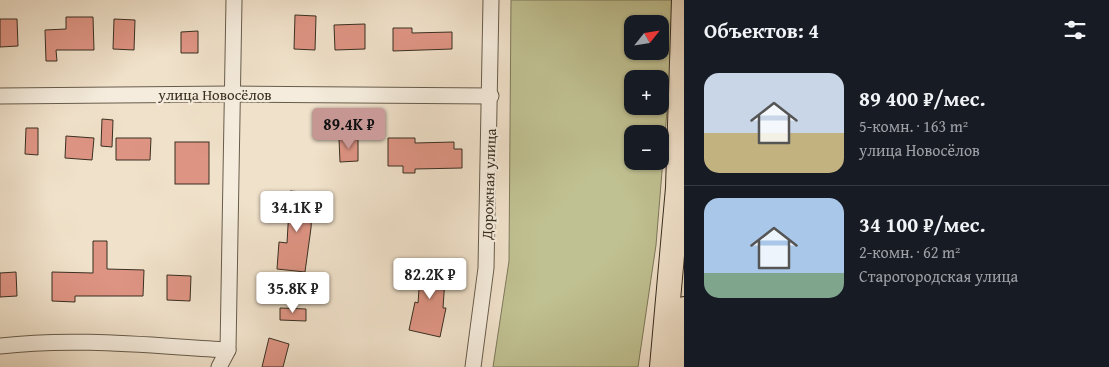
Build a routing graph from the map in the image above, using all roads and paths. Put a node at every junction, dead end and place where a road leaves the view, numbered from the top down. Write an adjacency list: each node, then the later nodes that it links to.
1 (234, 0): 5 (street)
2 (491, 0): 7 (street, Дорожная улица)
3 (684, 0): 4 (main road)
4 (684, 29): 8 (main road)
5 (232, 94): 6 (street, улица Новосёлов); 7 (street, улица Новосёлов); 11 (street)
6 (0, 96)
7 (491, 96): 13 (street, Дорожная улица)
8 (674, 244): 14 (main road); 15 (main road)
9 (684, 309): 16 (main road)
10 (0, 346): 11 (street)
11 (228, 350): 12 (street)
12 (219, 367)
13 (473, 367)
14 (651, 367)
15 (662, 367)
16 (679, 367)

